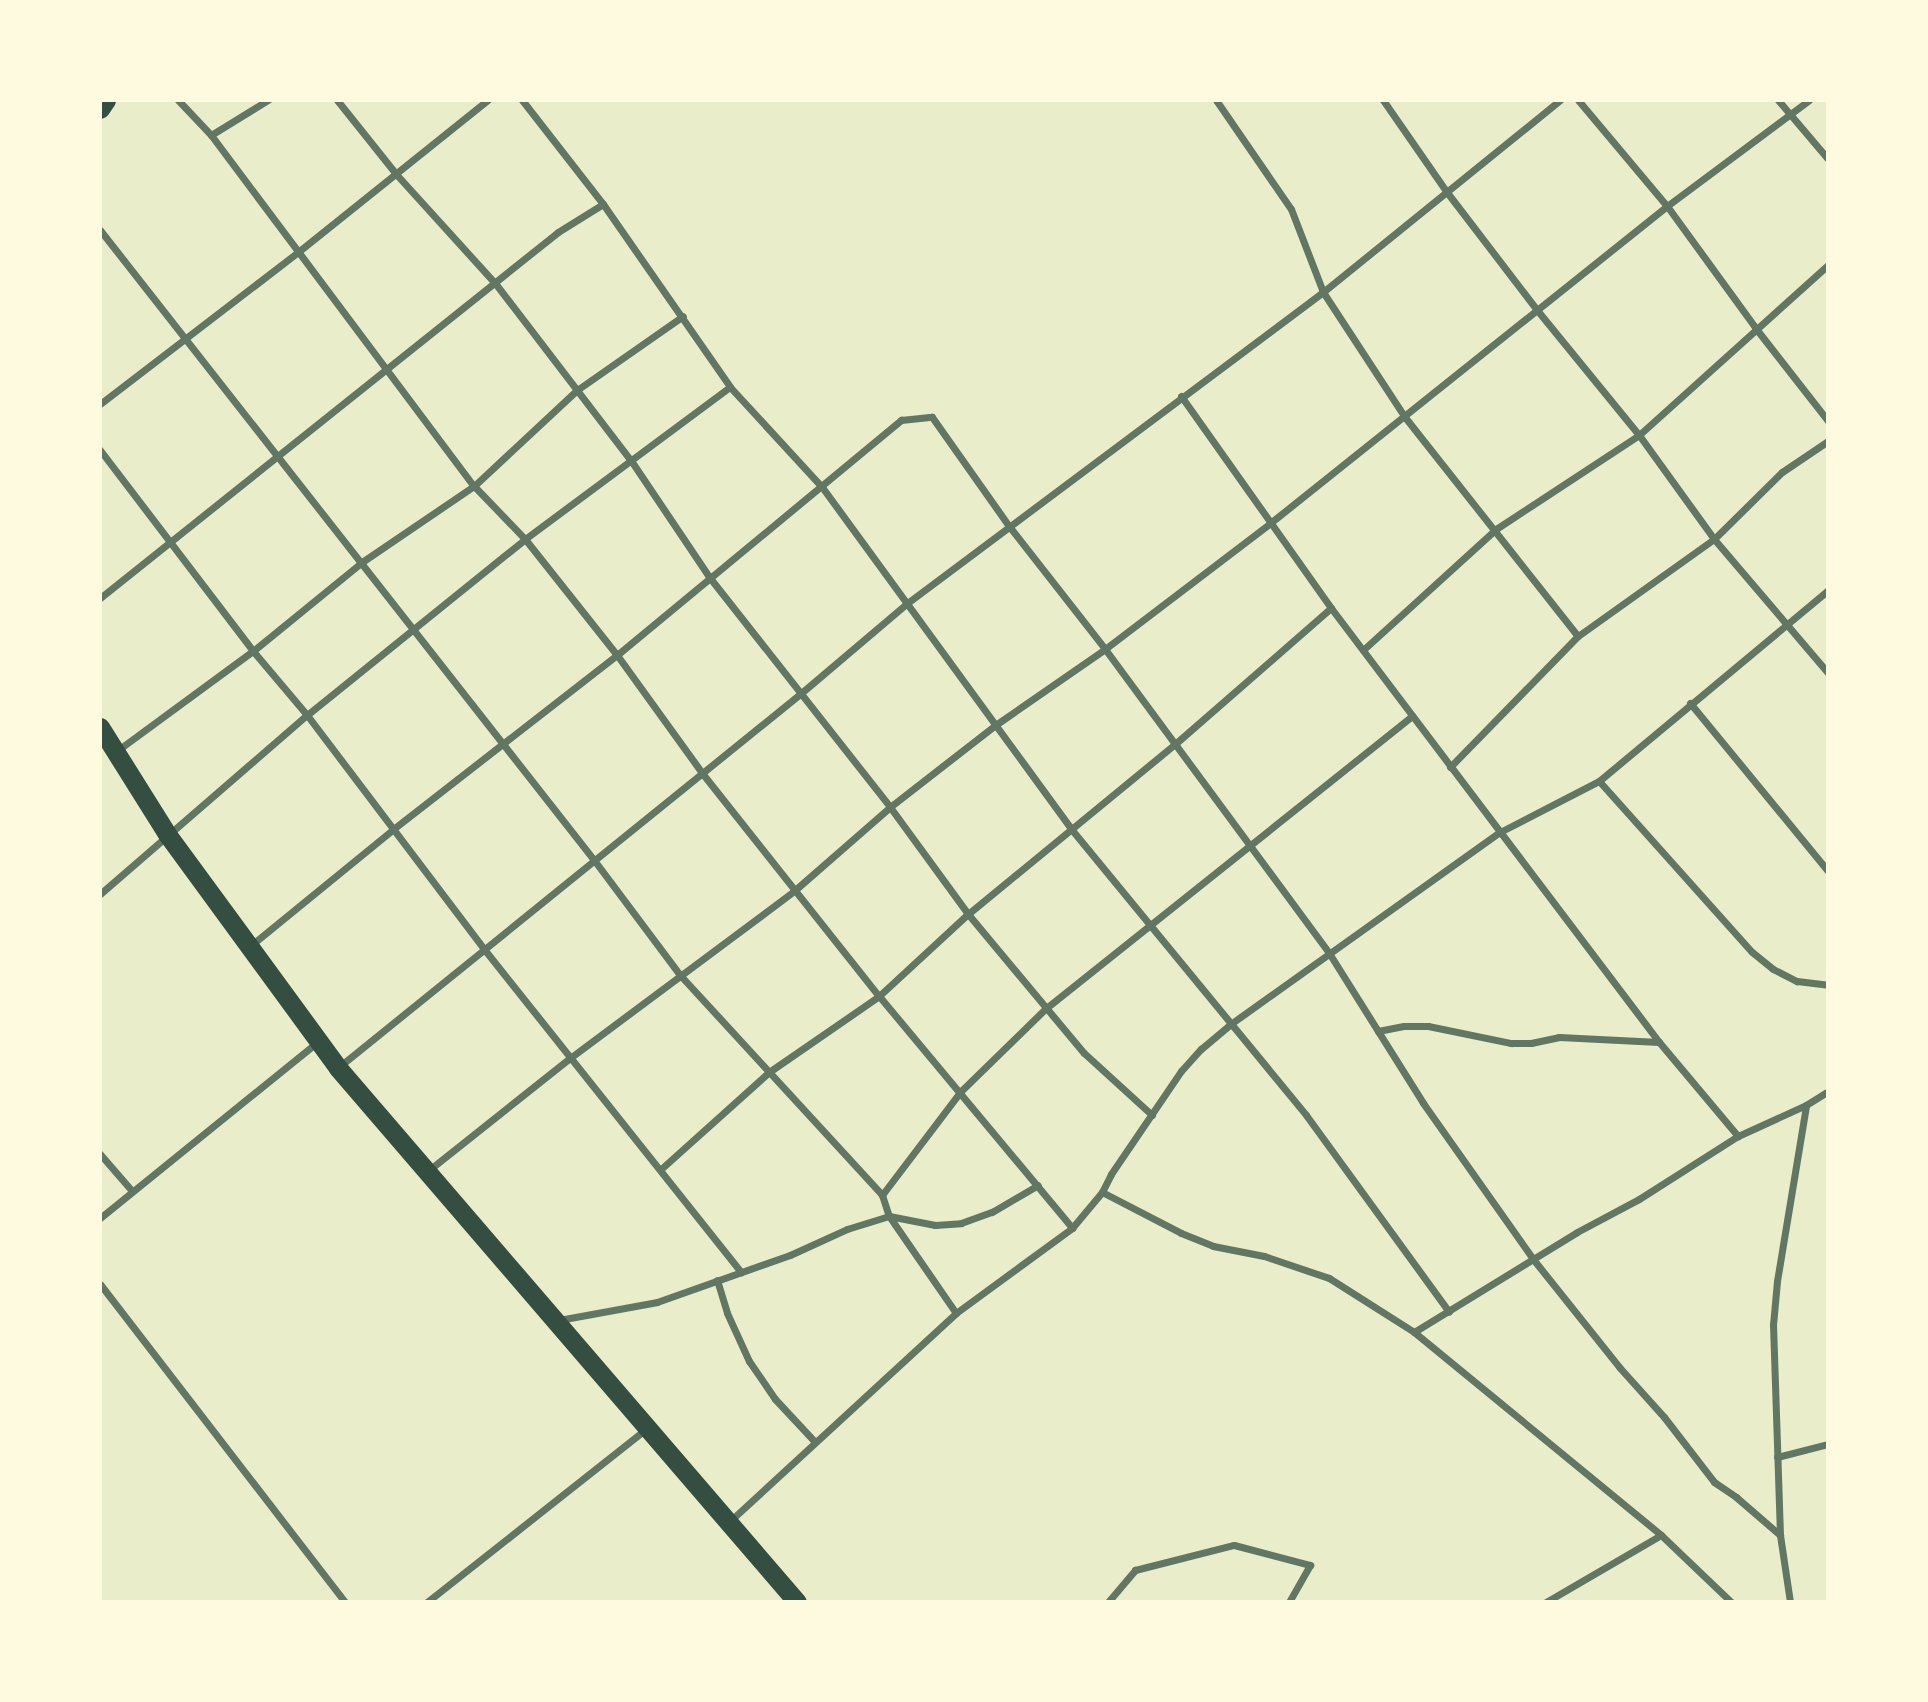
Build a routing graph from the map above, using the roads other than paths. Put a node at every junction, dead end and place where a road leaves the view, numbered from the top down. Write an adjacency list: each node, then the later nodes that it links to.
1 (106, 100): 15 (highway)
2 (178, 100): 17 (street)
3 (268, 100): 17 (street)
4 (337, 100): 19 (street)
5 (488, 100): 19 (street)
6 (522, 100): 21 (street)
7 (1216, 100): 27 (street)
8 (1383, 100): 20 (street)
9 (1545, 100): 14 (street)
10 (1560, 100): 14 (street)
11 (1578, 100): 22 (street)
12 (1777, 100): 16 (street)
13 (1809, 100): 16 (street)
14 (1551, 107): 20 (street)
15 (100, 109)
16 (1790, 114): 18 (street); 22 (street)
17 (211, 135): 24 (street)
18 (1828, 159)
19 (396, 174): 24 (street); 26 (street)
20 (1446, 191): 27 (street); 28 (street)
21 (603, 205): 26 (street); 29 (street)
22 (1667, 206): 28 (street); 30 (street)
23 (100, 230): 31 (street)
24 (299, 252): 31 (street); 32 (street)
25 (1828, 265): 30 (street)
26 (495, 283): 32 (street); 34 (street)
27 (1324, 292): 35 (street); 37 (street)
28 (1537, 310): 37 (street); 39 (street)
29 (683, 316): 33 (street); 34 (street)
30 (1757, 330): 38 (street); 39 (street)
31 (184, 338): 36 (street); 42 (street)
32 (387, 367): 42 (street); 44 (street)
33 (730, 387): 43 (street); 45 (street)
34 (577, 390): 43 (street); 44 (street)
35 (1181, 396): 46 (street); 47 (street)
36 (100, 404)
37 (1404, 416): 46 (street); 48 (street)
38 (1828, 421)
39 (1639, 435): 48 (street); 50 (street)
40 (1828, 441): 50 (street)
41 (100, 450): 51 (street)
42 (277, 457): 51 (street); 52 (street)
43 (632, 462): 49 (street); 53 (street)
44 (474, 486): 49 (street); 52 (street)
45 (822, 487): 47 (street); 53 (street); 56 (street)
46 (1269, 524): 57 (street); 61 (street)
47 (1009, 526): 56 (street); 61 (street)
48 (1496, 529): 60 (street); 62 (street)
49 (525, 539): 59 (street); 64 (street)
50 (1714, 539): 58 (street); 60 (street)
51 (170, 542): 55 (street); 63 (street)
52 (362, 562): 59 (street); 63 (street)
53 (710, 578): 64 (street); 66 (street)
54 (1828, 590): 58 (street)
55 (100, 598)
56 (906, 604): 66 (street); 70 (street)
57 (1331, 608): 62 (street); 73 (street)
58 (1786, 624): 65 (street); 67 (street)
59 (414, 631): 68 (street); 72 (street)
60 (1578, 636): 75 (street)
61 (1105, 649): 70 (street); 73 (street)
62 (1363, 650): 69 (street)
63 (253, 652): 68 (street); 74 (street)
64 (617, 655): 72 (street); 76 (street)
65 (1828, 673)
66 (800, 695): 76 (street); 78 (street)
67 (1690, 703): 77 (street); 85 (street)
68 (307, 715): 79 (street); 82 (street)
69 (1412, 716): 75 (street); 83 (street)
70 (994, 726): 78 (street); 80 (street)
71 (100, 727): 74 (highway)
72 (502, 743): 79 (street); 84 (street)
73 (1175, 744): 80 (street); 83 (street)
74 (115, 753): 82 (highway)
75 (1450, 767): 81 (street)
76 (702, 773): 84 (street); 86 (street)
77 (1599, 781): 81 (street); 94 (street)
78 (890, 807): 86 (street); 88 (street)
79 (392, 830): 90 (street); 91 (street)
80 (1072, 830): 88 (street); 89 (street)
81 (1500, 832): 92 (street); 100 (street)
82 (167, 834): 87 (street); 90 (highway)
83 (1251, 847): 89 (street); 92 (street)
84 (594, 860): 91 (street); 93 (street)
85 (1828, 871)
86 (795, 890): 93 (street); 95 (street)
87 (100, 894)
88 (968, 914): 95 (street); 96 (street)
89 (1150, 926): 96 (street); 97 (street)
90 (249, 947): 99 (highway)
91 (484, 949): 101 (street); 102 (street)
92 (1329, 953): 97 (street); 98 (street)
93 (680, 975): 101 (street); 103 (street)
94 (1828, 985)
95 (878, 996): 103 (street); 104 (street)
96 (1045, 1009): 104 (street); 107 (street)
97 (1232, 1023): 107 (street); 123 (street)
98 (1378, 1031): 100 (street); 119 (street)
99 (317, 1042): 102 (highway); 113 (street)
100 (1659, 1042): 108 (street)
101 (570, 1058): 110 (street); 111 (street)
102 (338, 1068): 111 (highway)
103 (769, 1072): 110 (street); 115 (street)
104 (961, 1091): 112 (street); 115 (street)
105 (1828, 1091): 106 (street)
106 (1805, 1105): 108 (street); 130 (street)
107 (1152, 1115): 114 (street)
108 (1738, 1136): 119 (street)
109 (100, 1154): 113 (street)
110 (661, 1169): 120 (street)
111 (425, 1173): 125 (highway)
112 (1038, 1185): 116 (street); 118 (street)
113 (132, 1191): 117 (street)
114 (1102, 1192): 118 (street); 126 (street)
115 (882, 1195): 116 (street)
116 (889, 1216): 120 (street); 124 (street)
117 (100, 1217)
118 (1072, 1228): 124 (street)
119 (1533, 1258): 123 (street); 133 (street)
120 (741, 1272): 121 (street)
121 (717, 1280): 125 (street); 128 (street)
122 (100, 1284): 134 (street)
123 (1449, 1312): 126 (street)
124 (956, 1314): 128 (street)
125 (553, 1321): 127 (highway)
126 (1414, 1332): 132 (street)
127 (646, 1429): 131 (highway); 135 (street)
128 (815, 1442): 131 (street)
129 (1828, 1444): 130 (street)
130 (1777, 1457): 133 (street)
131 (728, 1523): 136 (highway)
132 (1661, 1535): 139 (street); 140 (street)
133 (1780, 1535): 141 (street)
134 (345, 1602)
135 (427, 1602)
136 (797, 1602)
137 (1108, 1602): 138 (street)
138 (1289, 1602)
139 (1546, 1602)
140 (1731, 1602)
141 (1790, 1602)

